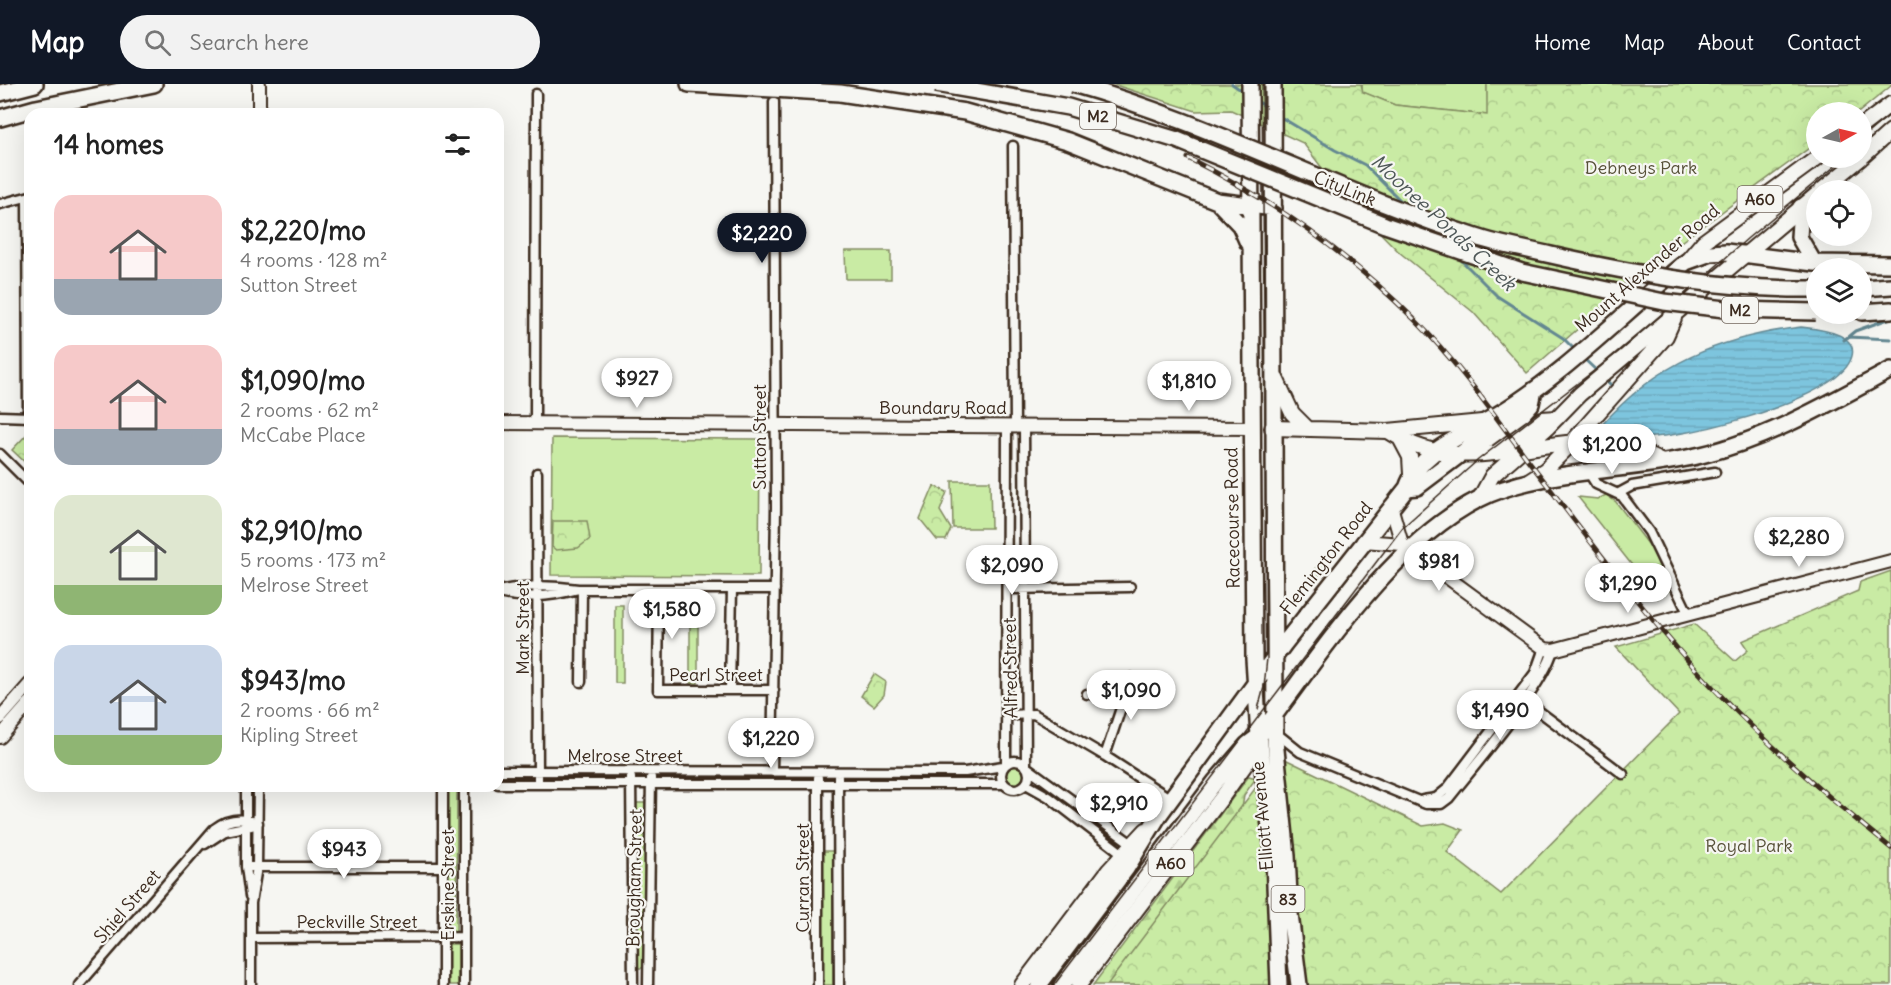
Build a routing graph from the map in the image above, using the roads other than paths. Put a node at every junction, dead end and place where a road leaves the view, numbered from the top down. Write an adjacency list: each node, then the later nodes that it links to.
1 (35, 84): 9 (highway)
2 (154, 84): 13 (highway)
3 (259, 84): 14 (main road)
4 (689, 84): 26 (highway)
5 (936, 84): 44 (highway, CityLink / M2, bridge)
6 (1073, 84): 41 (highway, CityLink / M2, bridge)
7 (1250, 84): 29 (highway, Racecourse Road / 83)
8 (1272, 86): 31 (highway, 83)
9 (0, 93)
10 (536, 94): 55 (street)
11 (774, 102): 56 (street, Sutton Street)
12 (1891, 104): 17 (main road)
13 (39, 108)
14 (259, 108)
15 (24, 112): 16 (highway)
16 (0, 118)
17 (1872, 118)
18 (1872, 126): 19 (main road)
19 (1887, 135): 21 (main road)
20 (1013, 146): 57 (street, Alfred Street)
21 (1872, 148)
22 (1806, 166): 35 (main road, Mount Alexander Road / A60)
23 (1848, 168): 24 (main road)
24 (1834, 180)
25 (24, 197): 28 (street)
26 (1213, 199): 29 (highway); 32 (highway)
27 (1806, 203): 30 (main road, A60)
28 (0, 204)
29 (1251, 207): 31 (highway); 32 (highway, Racecourse Road / 83)
30 (1801, 207): 33 (main road, A60); 34 (highway)
31 (1274, 208): 46 (highway, 83)
32 (1251, 252): 58 (highway, Racecourse Road / 83)
33 (1753, 255): 35 (highway); 36 (highway); 45 (main road, A60)
34 (1811, 258)
35 (1686, 262): 47 (highway, Mount Alexander Road / A60)
36 (1806, 262)
37 (1872, 264): 38 (highway)
38 (1891, 264)
39 (1891, 286): 40 (highway)
40 (1872, 287)
41 (1806, 289)
42 (1891, 310): 43 (highway)
43 (1872, 311)
44 (1806, 312)
45 (1675, 314): 52 (main road, A60); 63 (main road)
46 (1272, 366): 59 (highway, 83); 60 (main road)
47 (1562, 366): 49 (highway, Flemington Road / A60)
48 (1891, 370): 69 (highway)
49 (1534, 390): 53 (highway, Flemington Road / A60); 65 (highway, A60)
50 (0, 416): 51 (street)
51 (24, 417)
52 (1557, 418): 66 (main road, A60); 68 (main road)
53 (1488, 420): 61 (main road, Boundary Road); 64 (highway, Flemington Road / A60); 65 (highway, A60)
54 (504, 423): 55 (main road, Boundary Road)
55 (535, 423): 56 (main road, Boundary Road)
56 (776, 426): 57 (main road, Boundary Road); 87 (street, Sutton Street)
57 (1015, 426): 58 (main road, Boundary Road); 88 (street, Alfred Street); 89 (street, Alfred Street)
58 (1251, 428): 59 (highway, Boundary Road); 98 (highway, Racecourse Road / 83)
59 (1272, 428): 60 (main road, Boundary Road); 95 (highway, 83)
60 (1308, 429): 61 (main road, Boundary Road)
61 (1388, 432): 62 (main road, Boundary Road)
62 (1401, 440): 64 (main road, Boundary Road); 74 (main road)
63 (1579, 442): 66 (main road, Boundary Road); 69 (highway); 75 (main road)
64 (1437, 451): 65 (main road, Boundary Road); 74 (highway, Flemington Road / A60)
65 (1464, 451): 68 (main road, Boundary Road); 74 (highway, A60)
66 (1520, 451): 68 (main road, Boundary Road); 77 (main road, A60)
67 (0, 454): 73 (street)
68 (1494, 455)
69 (1661, 462): 72 (highway)
70 (1715, 472): 76 (street)
71 (537, 473): 82 (street, Mark Street)
72 (1589, 473): 75 (highway); 76 (street)
73 (24, 478)
74 (1409, 481): 78 (highway, Flemington Road / A60)
75 (1523, 483): 77 (highway)
76 (1619, 493): 93 (street)
77 (1480, 498): 80 (highway, A60)
78 (1391, 506): 79 (highway, Flemington Road / A60); 80 (main road)
79 (1363, 541): 80 (main road); 95 (highway, Flemington Road / A60)
80 (1406, 547): 94 (main road); 108 (highway, A60)
81 (1891, 561): 93 (main road)
82 (538, 586): 84 (street); 90 (street); 92 (street, Mark Street)
83 (1130, 587): 89 (street)
84 (580, 589): 85 (street); 92 (street); 97 (street)
85 (659, 589): 86 (street); 99 (street, Pearl Street)
86 (732, 589): 87 (street); 99 (street)
87 (775, 589): 100 (street, Sutton Street)
88 (1007, 589): 89 (street); 107 (street, Alfred Street)
89 (1025, 589): 106 (street, Alfred Street)
90 (504, 591)
91 (504, 594): 92 (street)
92 (538, 596): 117 (street, Mark Street)
93 (1688, 613): 94 (main road)
94 (1548, 649): 104 (street)
95 (1275, 658): 98 (highway, Flemington Road / A60); 108 (highway, 83)
96 (1131, 678): 102 (street)
97 (581, 682)
98 (1255, 687): 112 (highway, Racecourse Road / 83); 140 (highway, Flemington Road / A60)
99 (730, 690): 100 (street, Pearl Street)
100 (774, 690): 119 (street, Sutton Street)
101 (24, 693): 109 (main road)
102 (1126, 693): 103 (street); 113 (street)
103 (1087, 694)
104 (1521, 698): 110 (street); 125 (street)
105 (24, 710): 111 (main road)
106 (1027, 714): 107 (street); 113 (street); 115 (street, Alfred Street)
107 (1007, 715): 114 (street, Alfred Street)
108 (1275, 715): 110 (highway, Elliott Avenue / 83); 112 (highway, A60)
109 (0, 718)
110 (1275, 732): 169 (highway, Elliott Avenue / 83)
111 (1, 735)
112 (1258, 737): 166 (highway, A60); 167 (main road, A60); 168 (highway, Elliott Avenue / 83)
113 (1105, 756): 140 (street)
114 (1005, 765): 115 (street); 124 (street, Melrose Street); 134 (street)
115 (1027, 767): 135 (street); 141 (street)
116 (504, 771): 117 (street, Melrose Street)
117 (538, 771): 122 (street, Melrose Street); 128 (street, Mark Street)
118 (710, 771): 119 (street, Melrose Street); 123 (street, Melrose Street); 131 (street)
119 (772, 771): 120 (street, Melrose Street)
120 (818, 771): 121 (street, Melrose Street); 126 (street, Curran Street)
121 (838, 771): 124 (street, Melrose Street); 127 (street, Curran Street)
122 (631, 772): 123 (street, Melrose Street); 129 (street, Brougham Street)
123 (651, 772): 130 (street, Brougham Street)
124 (965, 772): 132 (street)
125 (1623, 774)
126 (818, 782): 127 (street, Melrose Street); 131 (street, Melrose Street); 162 (street, Curran Street)
127 (838, 782): 132 (street, Melrose Street); 163 (street, Curran Street)
128 (538, 783): 129 (street, Melrose Street); 133 (street, Melrose Street)
129 (631, 783): 130 (street, Melrose Street); 154 (street, Brougham Street)
130 (651, 783): 131 (street, Melrose Street); 155 (street, Brougham Street)
131 (710, 783)
132 (964, 783): 134 (street, Melrose Street)
133 (504, 784)
134 (1004, 784): 135 (street)
135 (1026, 784): 142 (street)
136 (246, 792): 144 (street)
137 (258, 792): 145 (street)
138 (443, 792): 149 (street, Erskine Street)
139 (464, 792): 152 (street, Erskine Street)
140 (1171, 799): 143 (highway, Flemington Road / A60)
141 (1073, 801): 142 (street); 146 (street)
142 (1066, 810): 146 (street)
143 (1159, 815): 146 (main road, Flemington Road / A60); 165 (highway, Flemington Road / A60)
144 (246, 823): 145 (street, Shiel Street); 147 (street); 156 (street, Shiel Street)
145 (258, 823): 148 (street)
146 (1127, 849): 164 (main road, Flemington Road / A60)
147 (246, 867): 148 (street); 150 (street)
148 (257, 867): 149 (street); 150 (street)
149 (443, 867): 151 (street, Erskine Street)
150 (251, 903): 153 (street)
151 (442, 937): 152 (street, Peckville Street); 153 (street, Peckville Street); 158 (street, Erskine Street)
152 (462, 937): 159 (street, Erskine Street)
153 (251, 938): 157 (street)
154 (633, 974): 155 (street); 160 (street, Brougham Street)
155 (648, 974): 161 (street, Brougham Street)
156 (79, 985)
157 (251, 985)
158 (443, 985)
159 (464, 985)
160 (633, 985)
161 (648, 985)
162 (818, 985)
163 (839, 985)
164 (1022, 985)
165 (1039, 985)
166 (1062, 985)
167 (1079, 985)
168 (1279, 985)
169 (1299, 985)

